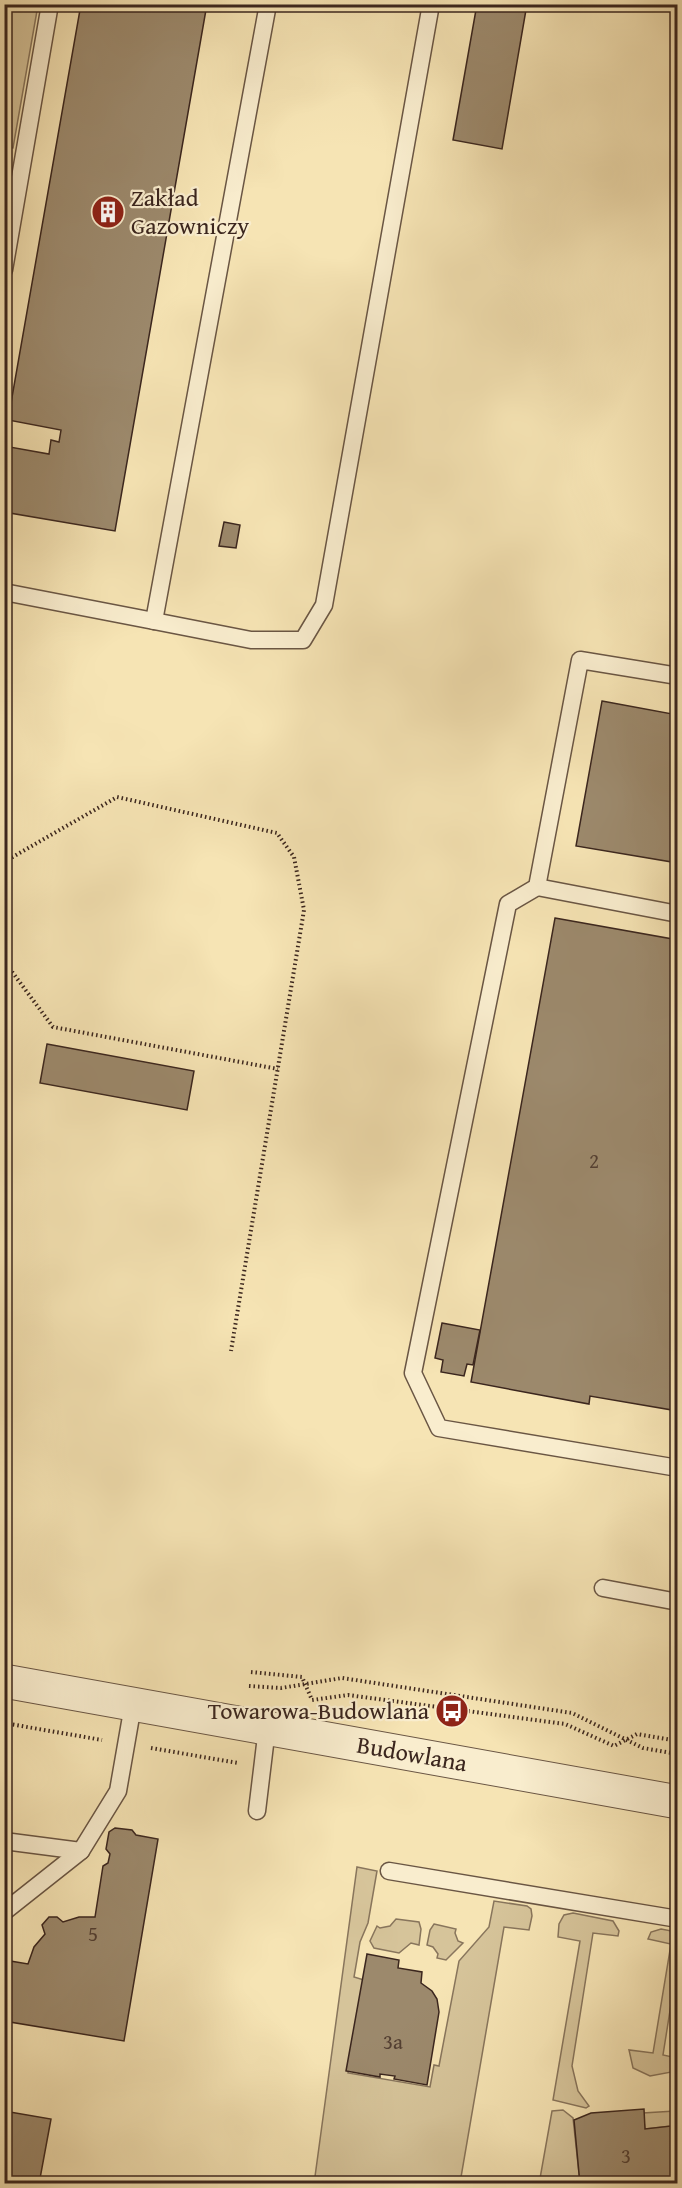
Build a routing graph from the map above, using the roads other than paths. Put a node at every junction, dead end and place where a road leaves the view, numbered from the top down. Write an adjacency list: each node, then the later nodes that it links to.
1 (50, 4): 4 (lane)
2 (268, 4): 6 (lane)
3 (431, 4): 6 (lane)
4 (4, 270)
5 (4, 592): 6 (lane)
6 (154, 621)
7 (678, 676): 8 (lane)
8 (537, 887): 9 (lane); 10 (lane)
9 (678, 914)
10 (678, 1468)
11 (603, 1588): 12 (lane)
12 (678, 1602)
13 (4, 1681): 14 (street, Budowlana)
14 (133, 1705): 15 (street, Budowlana); 19 (lane)
15 (267, 1728): 16 (street, Budowlana); 17 (lane)
16 (678, 1802)
17 (257, 1811)
18 (4, 1840): 19 (lane)
19 (81, 1851): 21 (lane)
20 (389, 1871): 22 (lane)
21 (4, 1912)
22 (678, 1919)

